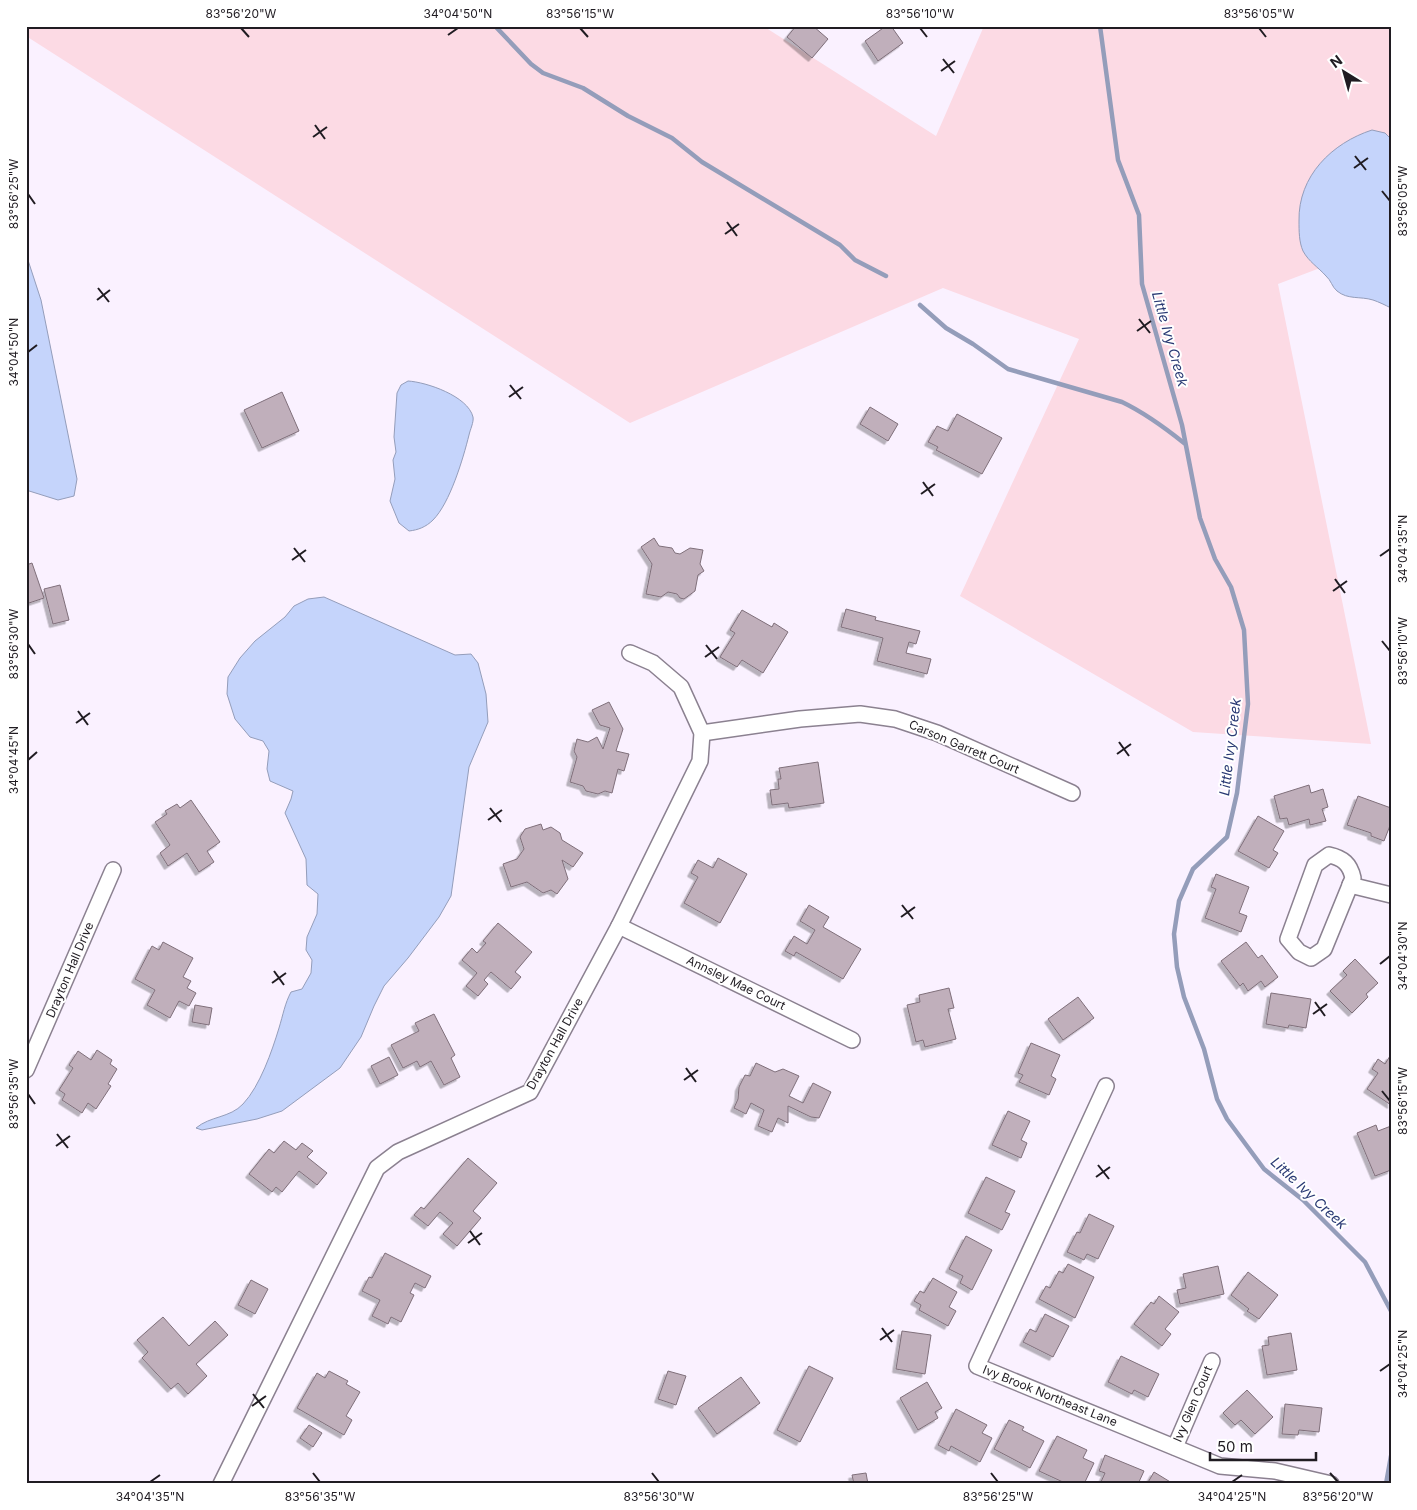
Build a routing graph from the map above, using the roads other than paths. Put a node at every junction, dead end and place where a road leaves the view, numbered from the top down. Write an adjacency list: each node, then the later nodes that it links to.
1 (630, 653): 2 (street, Drayton Hall Drive)
2 (702, 733): 3 (street, Carson Garrett Court); 7 (street, Drayton Hall Drive)
3 (1072, 793)
4 (112, 870): 9 (street, Drayton Hall Drive)
5 (1350, 885): 5 (street); 6 (street)
6 (1391, 894)
7 (619, 926): 8 (street, Annsley Mae Court); 13 (street, Drayton Hall Drive)
8 (852, 1040)
9 (26, 1070)
10 (1106, 1086): 12 (street, Ivy Brook Northeast Lane)
11 (1212, 1361): 12 (street, Ivy Glen Court)
12 (1175, 1448): 14 (street, Ivy Brook Northeast Lane)
13 (221, 1484)
14 (1331, 1484)

